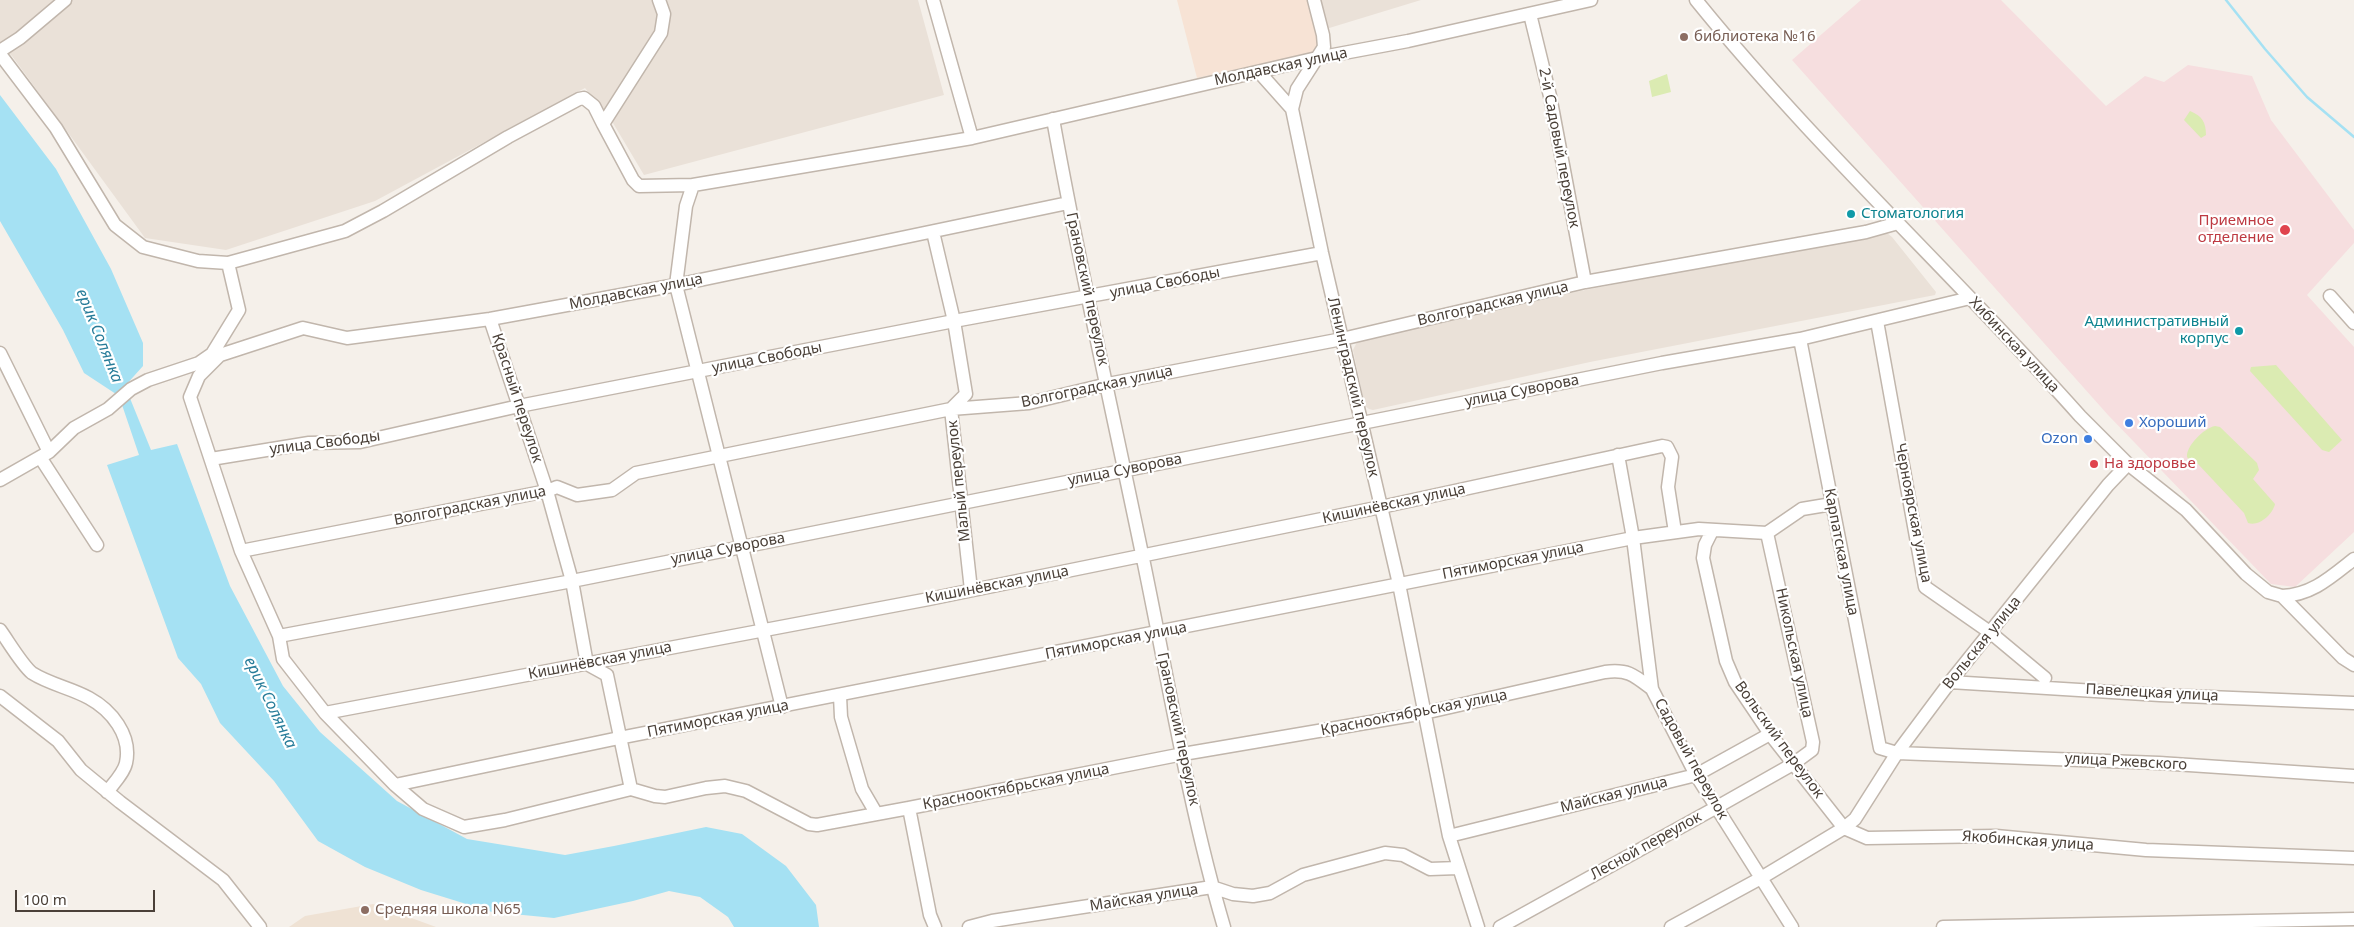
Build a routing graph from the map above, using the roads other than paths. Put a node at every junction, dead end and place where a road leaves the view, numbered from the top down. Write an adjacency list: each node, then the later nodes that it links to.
1 (65, 0): 8 (street)
2 (659, 0): 13 (street)
3 (933, 0): 14 (street)
4 (1314, 0): 9 (street, Ленинградский переулок)
5 (1591, 0): 7 (street, Молдавская улица)
6 (1696, 0): 17 (street, Хибинская улица)
7 (1530, 14): 9 (street, Молдавская улица); 21 (street, 2-й Садовый переулок)
8 (0, 53): 20 (street)
9 (1317, 58): 10 (street, Молдавская улица); 11 (street, Ленинградский переулок)
10 (1259, 72): 11 (street); 12 (street, Молдавская улица)
11 (1292, 110): 19 (street, Ленинградский переулок)
12 (1053, 119): 14 (street, Молдавская улица); 16 (street, Грановский переулок)
13 (602, 124): 15 (street, Молдавская улица); 20 (street)
14 (972, 138): 15 (street, Молдавская улица)
15 (693, 185): 22 (street)
16 (1068, 203): 18 (street, Молдавская улица); 24 (street, Грановский переулок)
17 (1898, 223): 21 (street, Волгоградская улица); 25 (street, Хибинская улица)
18 (933, 232): 22 (street, Молдавская улица); 27 (street, Малый переулок)
19 (1322, 252): 24 (street, улица Свободы); 30 (street, Ленинградский переулок)
20 (228, 263): 34 (street)
21 (1586, 282): 30 (street, Волгоградская улица)
22 (676, 285): 26 (street, Молдавская улица); 35 (street)
23 (2330, 296): 29 (street)
24 (1087, 298): 27 (street, улица Свободы); 36 (street, Грановский переулок)
25 (1970, 298): 28 (street, улица Суворова); 44 (street, Хибинская улица)
26 (490, 319): 33 (street, Молдавская улица); 37 (street, Красный переулок)
27 (954, 321): 35 (street, улица Свободы); 38 (street, Малый переулок)
28 (1877, 321): 31 (street, улица Суворова); 67 (street, Черноярская улица)
29 (2354, 323)
30 (1342, 339): 36 (street, Волгоградская улица); 39 (street, Ленинградский переулок)
31 (1800, 339): 39 (street, улица Суворова); 49 (street, Карпатская улица)
32 (0, 353): 40 (street)
33 (222, 354): 34 (street, Молдавская улица); 43 (street)
34 (204, 360): 40 (street, Молдавская улица)
35 (699, 372): 37 (street, улица Свободы); 42 (street)
36 (1108, 384): 38 (street, Волгоградская улица); 45 (street, Грановский переулок)
37 (519, 406): 43 (street, улица Свободы); 47 (street, Красный переулок)
38 (951, 409): 42 (street, Волгоградская улица); 48 (street, Малый переулок)
39 (1361, 423): 45 (street, улица Суворова); 50 (street, Ленинградский переулок)
40 (45, 454): 46 (street, Молдавская улица); 55 (street)
41 (1618, 455): 50 (street, Кишинёвская улица); 51 (street, Кишинёвская улица); 54 (street, Садовый переулок)
42 (720, 457): 47 (street, Волгоградская улица); 56 (street)
43 (211, 459): 57 (street)
44 (2128, 464): 63 (street, Хибинская улица); 67 (street, Вольская улица)
45 (1124, 471): 48 (street, улица Суворова); 58 (street, Грановский переулок)
46 (0, 480)
47 (547, 491): 57 (street, Волгоградская улица); 60 (street, Красный переулок)
48 (962, 503): 56 (street, улица Суворова); 62 (street, Малый переулок)
49 (1832, 504): 53 (street); 82 (street, Карпатская улица)
50 (1381, 507): 58 (street, Кишинёвская улица); 61 (street, Ленинградский переулок)
51 (1676, 532): 52 (street, Пятиморская улица); 54 (street, Пятиморская улица)
52 (1712, 532): 53 (street, Пятиморская улица); 80 (street, Вольский переулок)
53 (1767, 533): 84 (street, Никольская улица)
54 (1633, 538): 61 (street, Пятиморская улица); 73 (street, Садовый переулок)
55 (97, 545)
56 (742, 546): 60 (street, улица Суворова); 65 (street)
57 (242, 551): 68 (street)
58 (1142, 556): 62 (street, Кишинёвская улица); 66 (street, Грановский переулок)
59 (2354, 559): 63 (street)
60 (572, 581): 68 (street, улица Суворова); 69 (street, Красный переулок)
61 (1399, 584): 66 (street, Пятиморская улица); 79 (street, Ленинградский переулок)
62 (972, 590): 65 (street, Кишинёвская улица)
63 (2282, 596): 70 (street, Хибинская улица)
64 (0, 630): 89 (street)
65 (762, 630): 69 (street, Кишинёвская улица); 77 (street)
66 (1158, 632): 75 (street, Пятиморская улица); 83 (street, Грановский переулок)
67 (1991, 633): 71 (street, Черноярская улица); 72 (street, Вольская улица)
68 (279, 636): 78 (street)
69 (587, 664): 78 (street, Кишинёвская улица); 81 (street)
70 (2354, 665)
71 (2045, 678)
72 (1950, 682): 76 (street, Павелецкая улица); 82 (street, Вольская улица)
73 (1652, 689): 79 (street, Краснооктябрьская улица); 85 (street, Садовый переулок)
74 (0, 696): 89 (street)
75 (840, 696): 77 (street, Пятиморская улица); 92 (street)
76 (2354, 703)
77 (782, 706): 81 (street, Пятиморская улица)
78 (326, 713): 87 (street)
79 (1424, 714): 83 (street, Краснооктябрьская улица); 94 (street, Ленинградский переулок)
80 (1770, 734): 84 (street, Вольский переулок); 85 (street, Майская улица)
81 (620, 738): 87 (street, Пятиморская улица); 88 (street)
82 (1897, 753): 86 (street, улица Ржевского); 93 (street, Вольская улица)
83 (1183, 754): 91 (street, Краснооктябрьская улица); 98 (street, Грановский переулок)
84 (1792, 764): 90 (street, Лесной переулок); 93 (street, Вольский переулок)
85 (1696, 775): 90 (street, Садовый переулок); 94 (street, Майская улица)
86 (2354, 776)
87 (395, 785): 88 (street)
88 (631, 789): 92 (street, Краснооктябрьская улица)
89 (107, 792): 101 (street)
90 (1717, 807): 97 (street, Садовый переулок); 106 (street, Лесной переулок)
91 (909, 808): 92 (street, Краснооктябрьская улица); 102 (street)
92 (876, 812)
93 (1844, 828): 95 (street, Якобинская улица); 97 (street)
94 (1449, 836): 96 (street, Ленинградский переулок)
95 (2354, 858)
96 (1458, 868): 98 (street, Майская улица); 105 (street, Ленинградский переулок)
97 (1760, 878): 107 (street); 108 (street, Садовый переулок)
98 (1212, 888): 100 (street, Майская улица); 104 (street, Грановский переулок)
99 (2354, 919): 109 (street)
100 (993, 924): 103 (street, Майская улица)
101 (260, 927)
102 (935, 927)
103 (968, 927)
104 (1224, 927)
105 (1478, 927)
106 (1500, 927)
107 (1671, 927)
108 (1792, 927)
109 (1943, 927)

